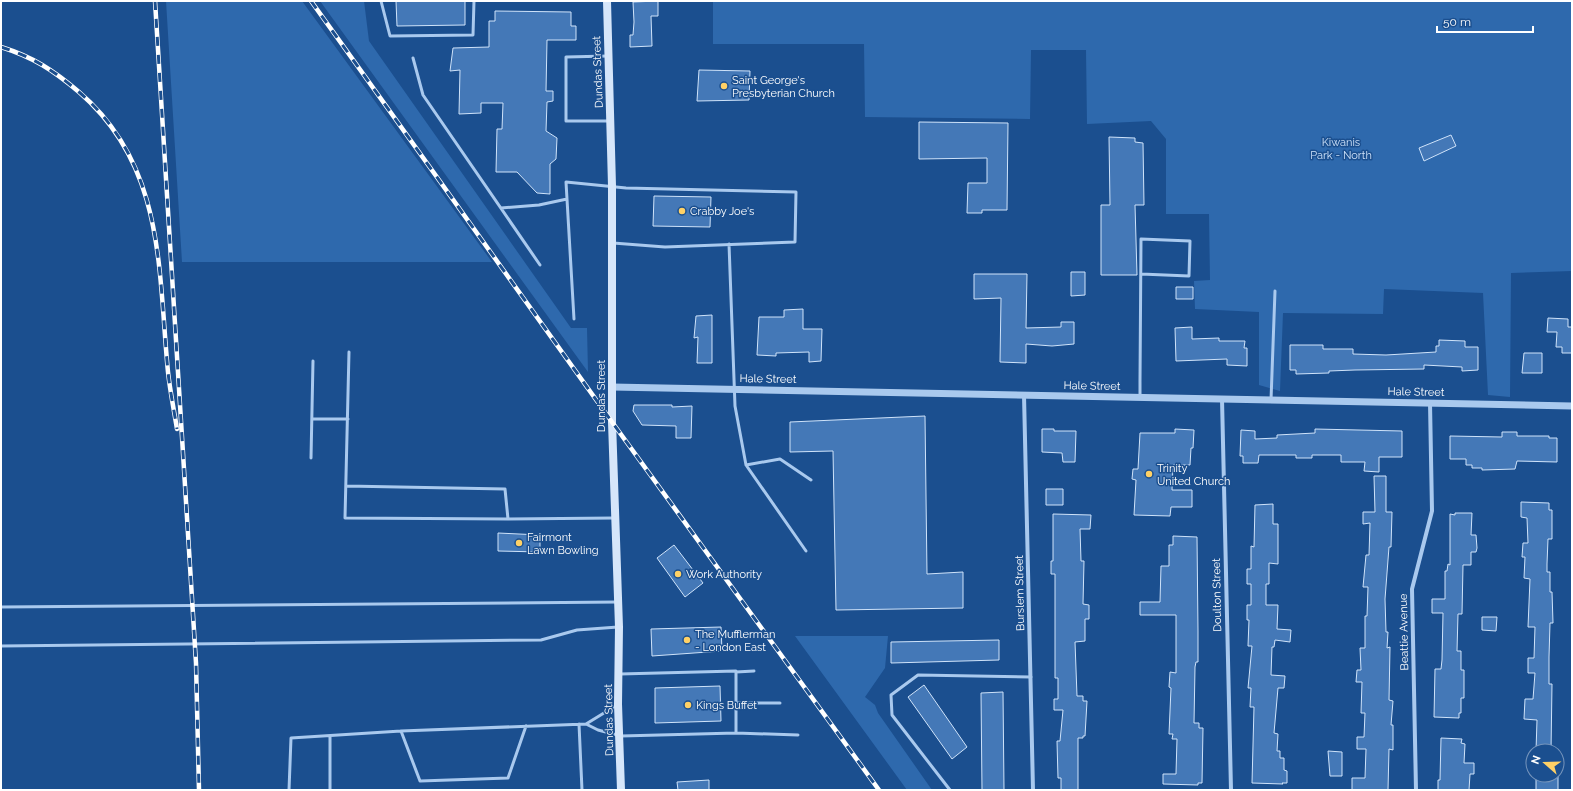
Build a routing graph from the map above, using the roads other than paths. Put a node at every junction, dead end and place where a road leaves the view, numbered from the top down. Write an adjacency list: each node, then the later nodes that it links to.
1 (381, 1): 2 (lane)
2 (474, 1)
3 (607, 1): 4 (main road, Dundas Street)
4 (608, 56): 6 (main road, Dundas Street); 6 (lane)
5 (413, 58): 9 (lane)
6 (610, 121): 7 (main road, Dundas Street)
7 (612, 186): 8 (lane); 10 (main road, Dundas Street); 11 (lane)
8 (567, 199): 9 (lane); 15 (lane)
9 (501, 208): 12 (lane)
10 (611, 243): 11 (lane); 18 (main road, Dundas Street)
11 (729, 244): 19 (lane)
12 (540, 265)
13 (1141, 274): 13 (lane); 21 (lane)
14 (1275, 291): 23 (lane)
15 (574, 319)
16 (349, 352): 26 (lane)
17 (313, 361): 27 (lane)
18 (612, 387): 19 (street, Hale Street); 32 (main road, Dundas Street)
19 (733, 389): 20 (street, Hale Street); 29 (lane)
20 (1024, 395): 21 (street, Hale Street); 42 (street, Burslem Street)
21 (1140, 398): 22 (street, Hale Street)
22 (1222, 399): 23 (street, Hale Street); 60 (street, Doulton Street)
23 (1271, 400): 24 (street, Hale Street)
24 (1430, 403): 25 (street, Hale Street); 61 (street, Beattie Avenue)
25 (1572, 406)
26 (348, 418): 27 (lane); 31 (lane)
27 (313, 419): 28 (lane)
28 (311, 458)
29 (746, 465): 30 (lane); 34 (lane)
30 (811, 480)
31 (346, 486): 33 (lane); 33 (lane)
32 (616, 518): 33 (lane); 35 (main road, Dundas Street)
33 (508, 519)
34 (806, 550)
35 (618, 602): 36 (lane); 37 (main road, Dundas Street)
36 (1, 607)
37 (619, 627): 38 (lane); 41 (main road, Dundas Street)
38 (1, 646)
39 (754, 671): 40 (lane)
40 (736, 672): 41 (lane); 43 (lane)
41 (620, 674): 45 (main road, Dundas Street)
42 (1031, 677): 58 (lane); 59 (street, Burslem Street)
43 (736, 703): 44 (lane); 50 (lane)
44 (780, 703)
45 (618, 704): 47 (lane); 53 (main road, Dundas Street)
46 (579, 724): 47 (lane); 48 (lane); 56 (lane)
47 (586, 724): 53 (lane)
48 (526, 726): 49 (lane); 49 (lane)
49 (401, 731): 52 (lane)
50 (736, 733): 51 (lane); 53 (lane)
51 (798, 735)
52 (330, 736): 54 (lane); 55 (lane)
53 (620, 736): 57 (main road, Dundas Street)
54 (289, 790)
55 (330, 790)
56 (582, 790)
57 (621, 790)
58 (950, 790)
59 (1033, 790)
60 (1231, 790)
61 (1416, 790)

